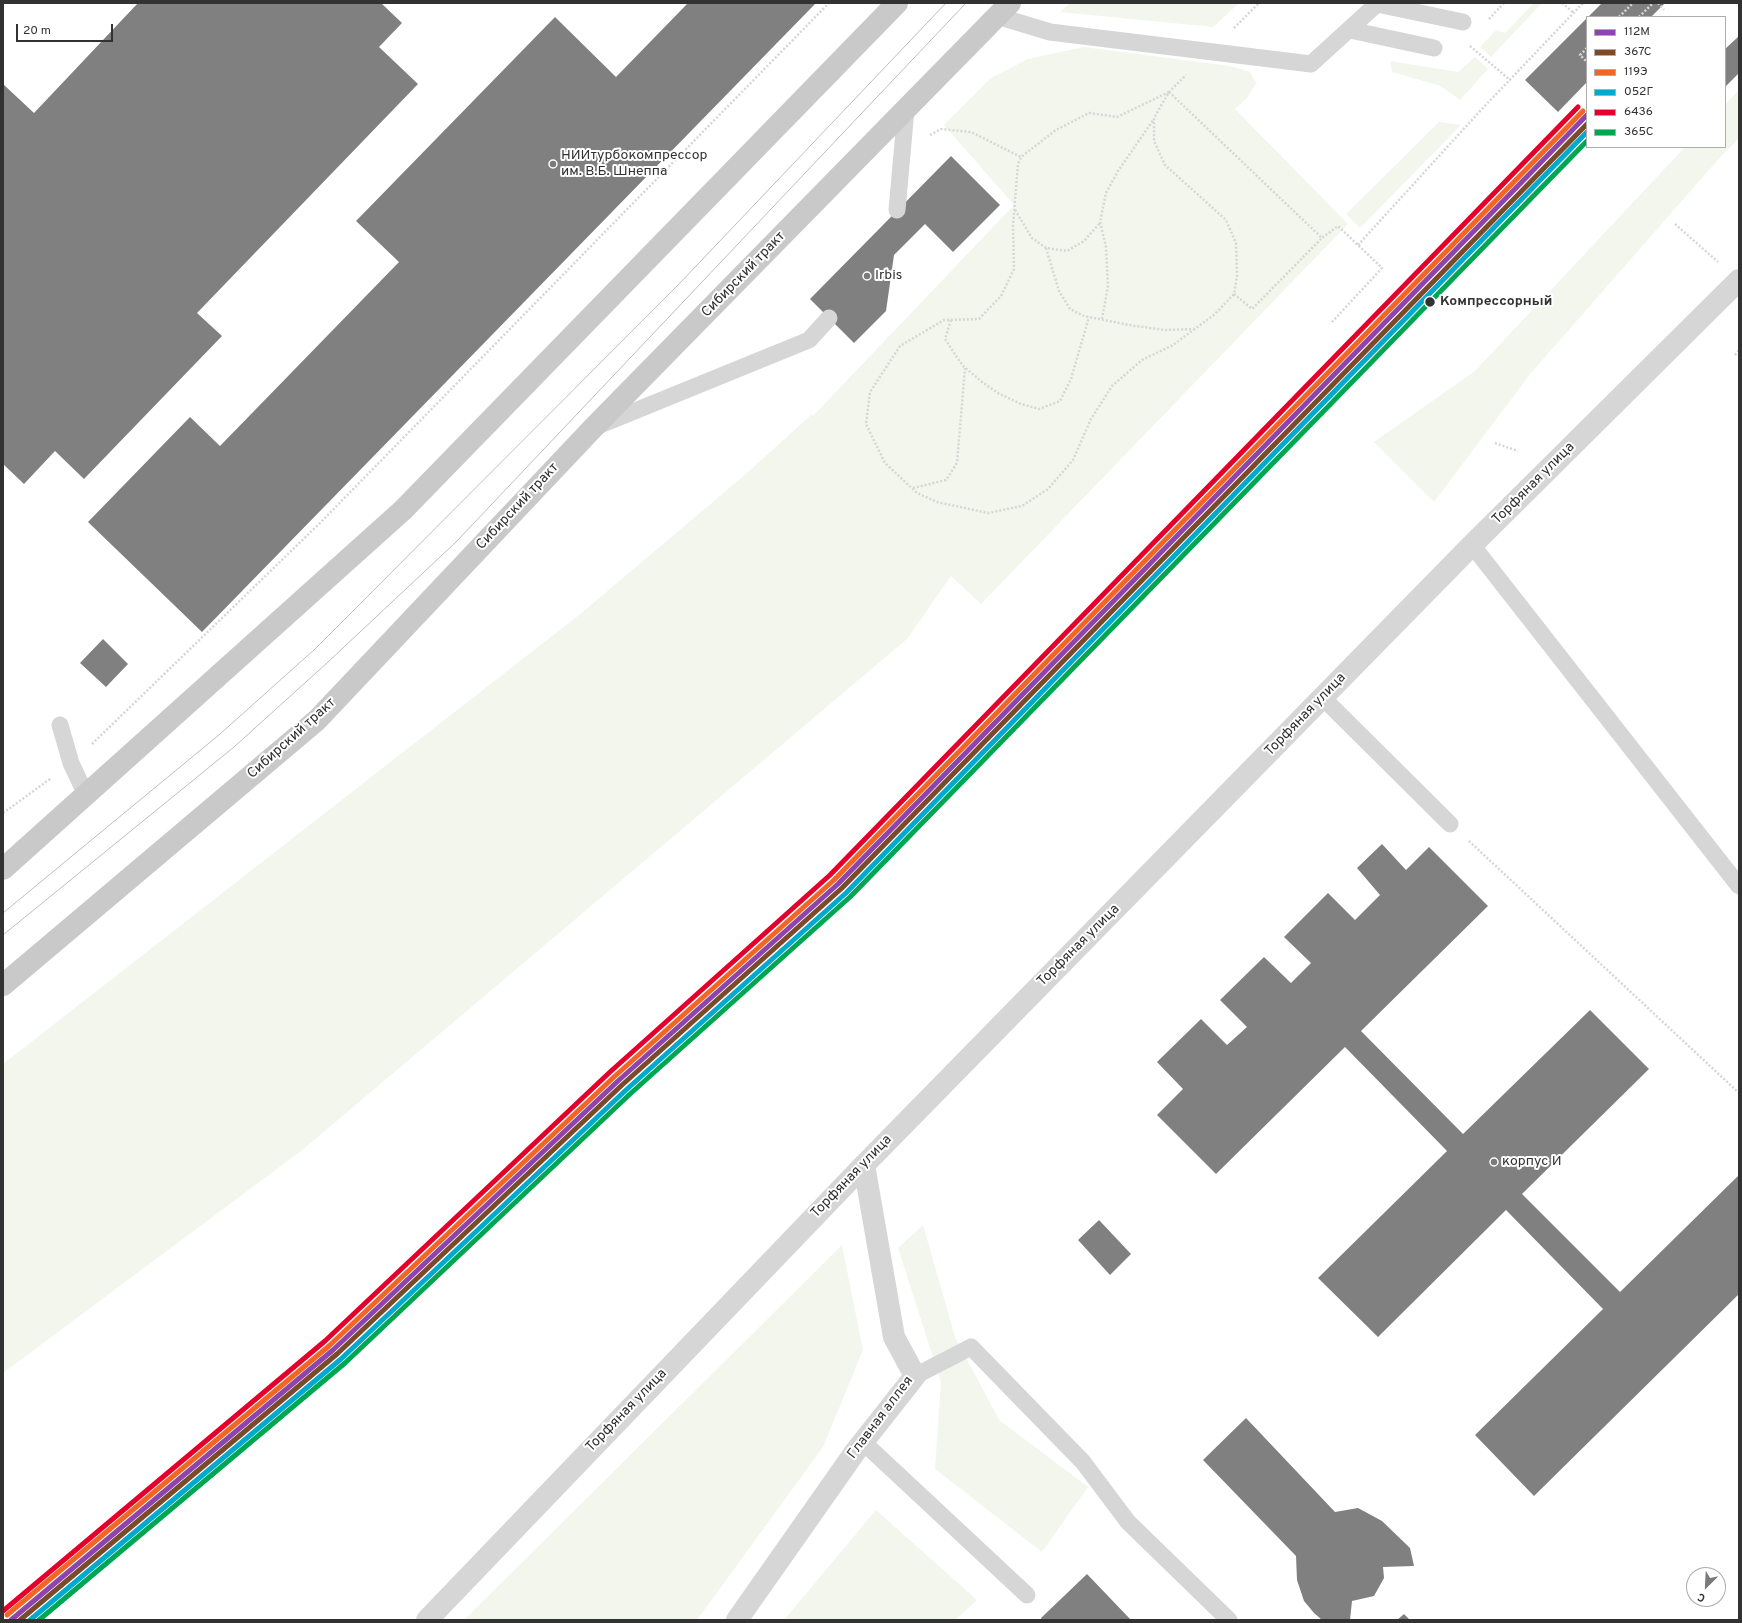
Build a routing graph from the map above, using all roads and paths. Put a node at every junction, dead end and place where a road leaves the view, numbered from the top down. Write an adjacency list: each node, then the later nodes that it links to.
1 (829, 3): 51 (path)
2 (897, 3): 52 (main road)
3 (1377, 3): 14 (lane); 15 (lane)
4 (1562, 3): 11 (path)
5 (1583, 3): 11 (path)
6 (1633, 3): 12 (path)
7 (1653, 3): 13 (path)
8 (1658, 3): 10 (path)
9 (1004, 10): 15 (lane); 22 (main road, Сибирский тракт)
10 (1664, 10)
11 (1574, 13): 20 (path)
12 (1620, 16)
13 (1640, 16)
14 (1463, 22)
15 (1350, 30): 17 (lane)
16 (1466, 43): 20 (path)
17 (1434, 48)
18 (1586, 49): 19 (path)
19 (1586, 61)
20 (1510, 80): 31 (path)
21 (1169, 92): 23 (path); 25 (path); 30 (path)
22 (906, 109): 24 (lane); 44 (main road, Сибирский тракт)
23 (1154, 118): 28 (path); 34 (path)
24 (903, 152): 25 (path); 26 (lane)
25 (1021, 157): 27 (path)
26 (897, 210)
27 (1015, 210): 32 (path); 38 (path)
28 (1100, 222): 32 (path); 37 (path)
29 (1675, 224): 33 (path)
30 (1322, 238): 31 (path); 34 (path)
31 (1358, 245): 39 (path)
32 (1046, 248): 35 (path)
33 (1739, 280): 48 (street, Торфяная улица)
34 (1234, 294): 40 (path)
35 (1089, 317): 37 (path); 43 (path)
36 (829, 318): 44 (lane)
37 (1102, 319): 40 (path)
38 (952, 320): 43 (path); 47 (path)
39 (1332, 322)
40 (1194, 329): 47 (path)
41 (1739, 350): 42 (path)
42 (1736, 355)
43 (965, 368): 47 (path)
44 (594, 427): 57 (main road, Сибирский тракт)
45 (1495, 443): 46 (path)
46 (1518, 451)
47 (913, 488)
48 (1472, 545): 49 (street, Торфяная улица); 56 (lane)
49 (1323, 698): 54 (lane); 59 (street, Торфяная улица)
50 (60, 724): 51 (lane)
51 (71, 763): 52 (lane); 53 (path)
52 (86, 795): 55 (main road)
53 (3, 813)
54 (1450, 824): 58 (path)
55 (3, 869)
56 (1739, 886)
57 (3, 985)
58 (1739, 1093)
59 (864, 1165): 60 (street, Главная аллея); 63 (street, Торфяная улица)
60 (915, 1376): 61 (street, Главная аллея); 65 (lane)
61 (863, 1442): 62 (lane); 64 (street, Главная аллея)
62 (1027, 1595)
63 (427, 1620)
64 (737, 1620)
65 (1229, 1620)

